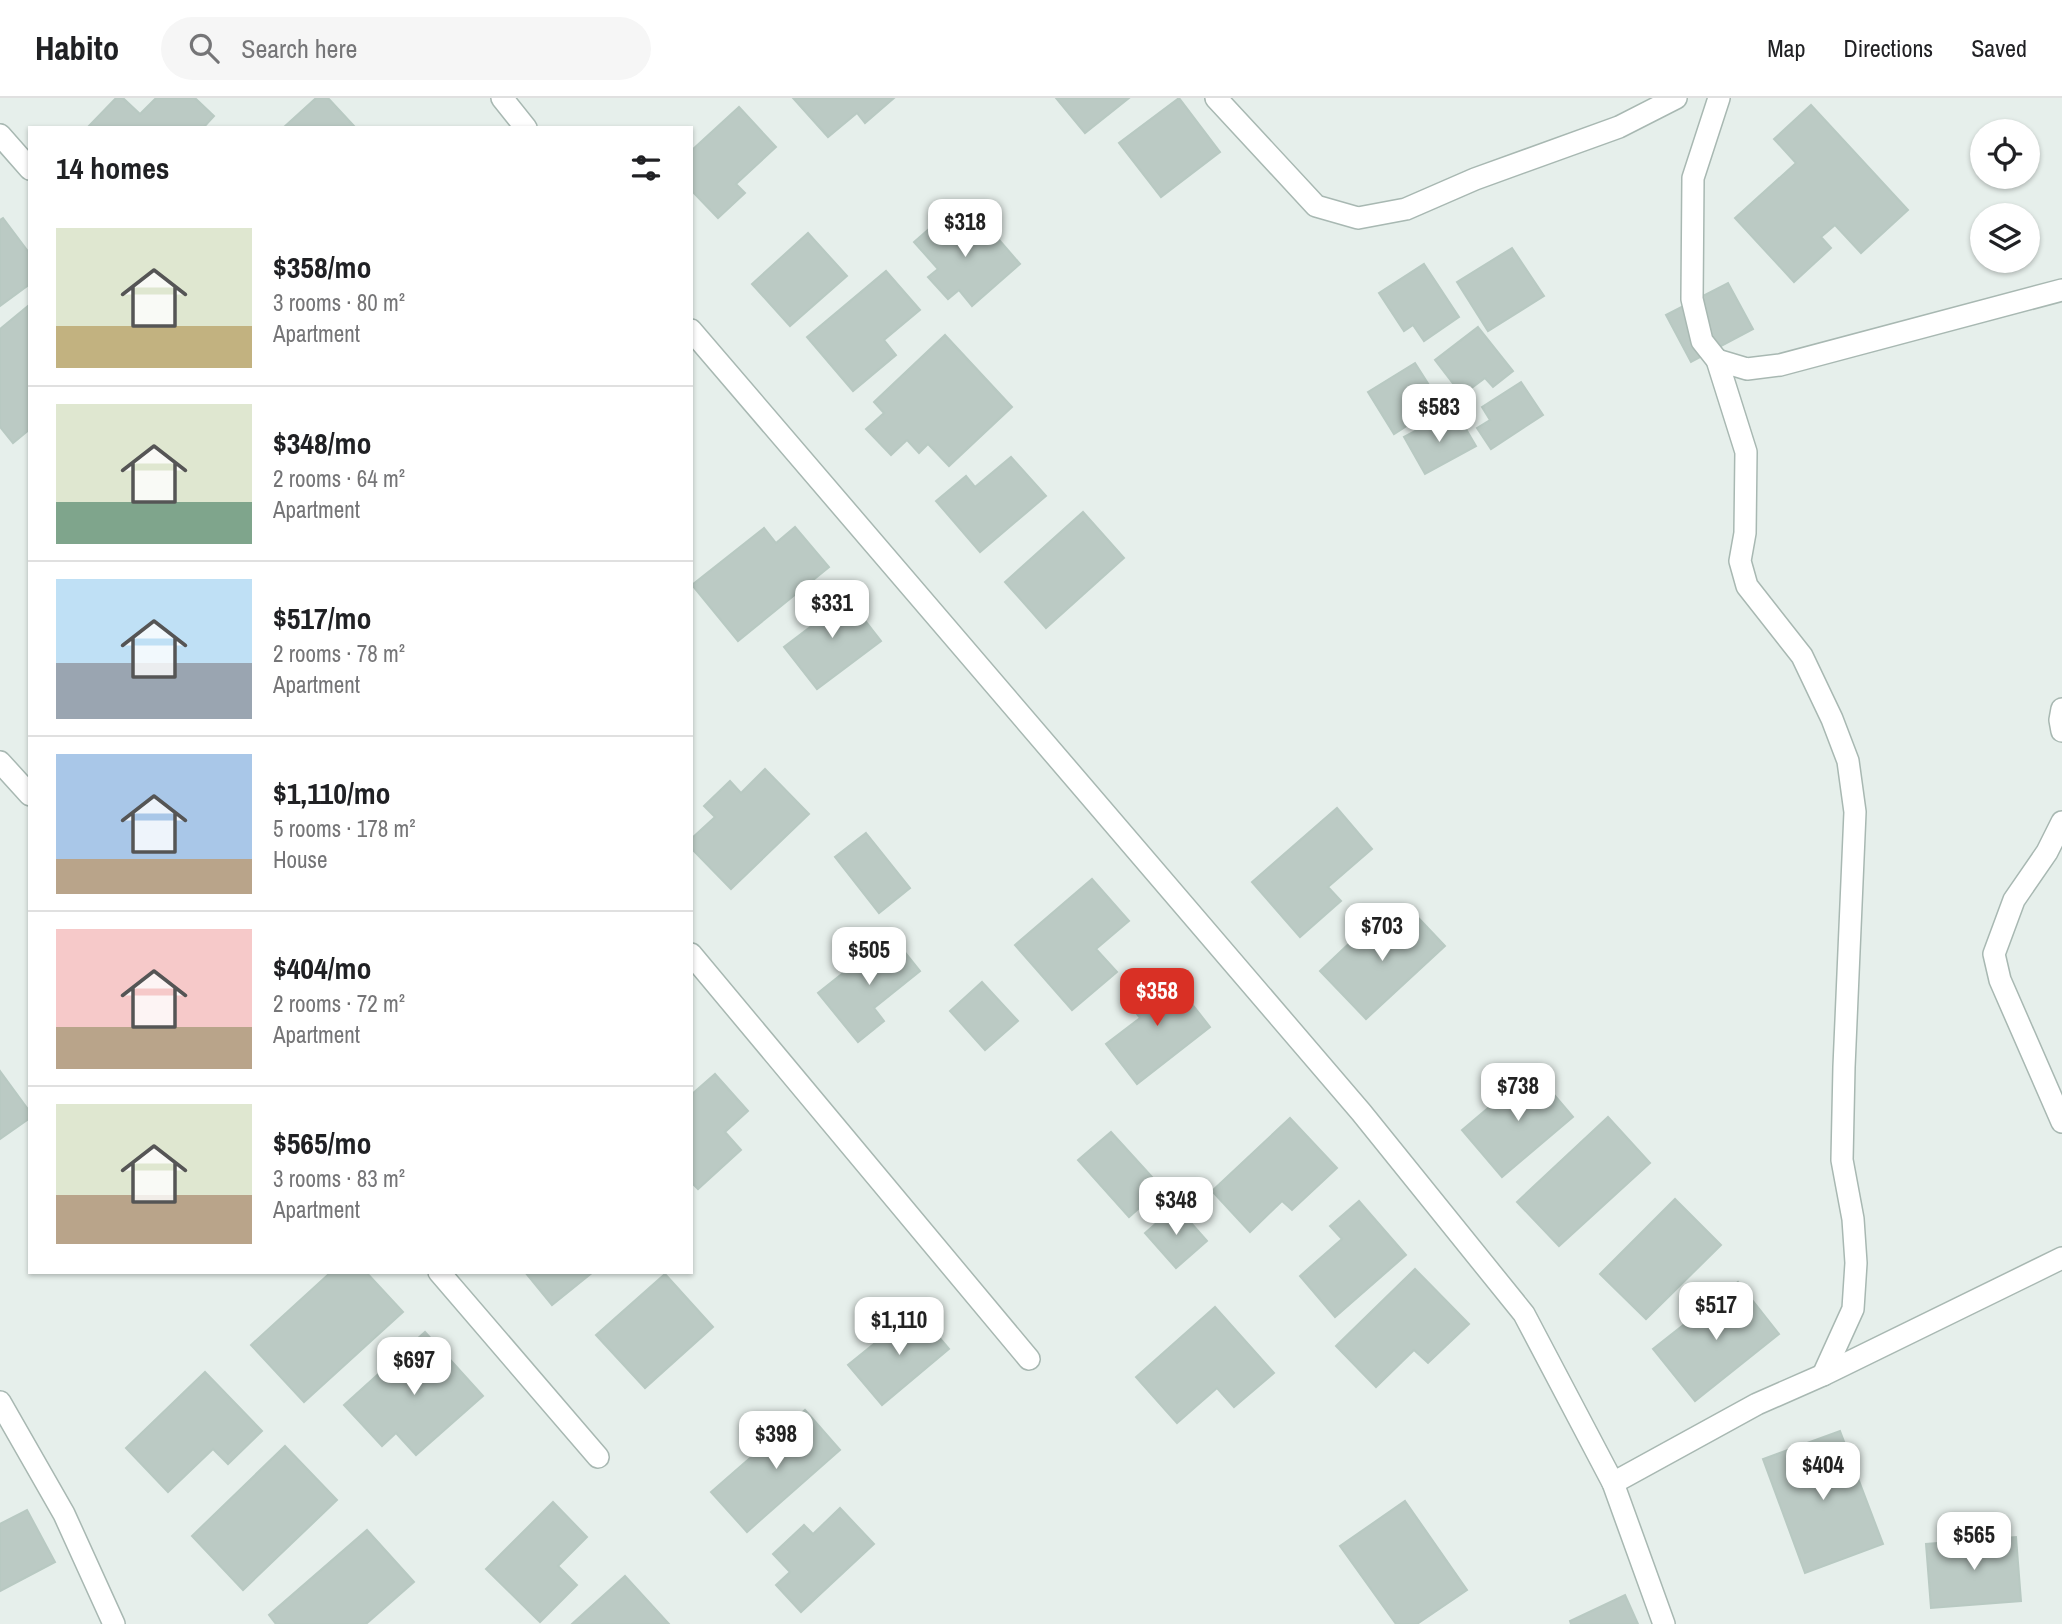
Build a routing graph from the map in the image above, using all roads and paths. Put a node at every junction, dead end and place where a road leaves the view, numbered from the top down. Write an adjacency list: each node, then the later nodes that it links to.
1 (502, 98): 5 (street)
2 (1216, 98): 3 (street)
3 (1676, 98)
4 (1719, 98): 10 (street)
5 (524, 126)
6 (0, 135): 7 (street)
7 (28, 167)
8 (2062, 290): 10 (street)
9 (693, 332): 24 (street)
10 (1717, 360): 21 (street)
11 (2062, 709): 12 (street)
12 (2062, 731)
13 (0, 762): 14 (street)
14 (28, 793)
15 (2062, 822): 17 (street)
16 (693, 956): 20 (street)
17 (2062, 1122)
18 (2062, 1258): 21 (street)
19 (441, 1274): 23 (street)
20 (1029, 1359)
21 (1824, 1374): 24 (street)
22 (0, 1402): 25 (street)
23 (598, 1457)
24 (1612, 1483): 26 (street)
25 (114, 1624)
26 (1664, 1624)

